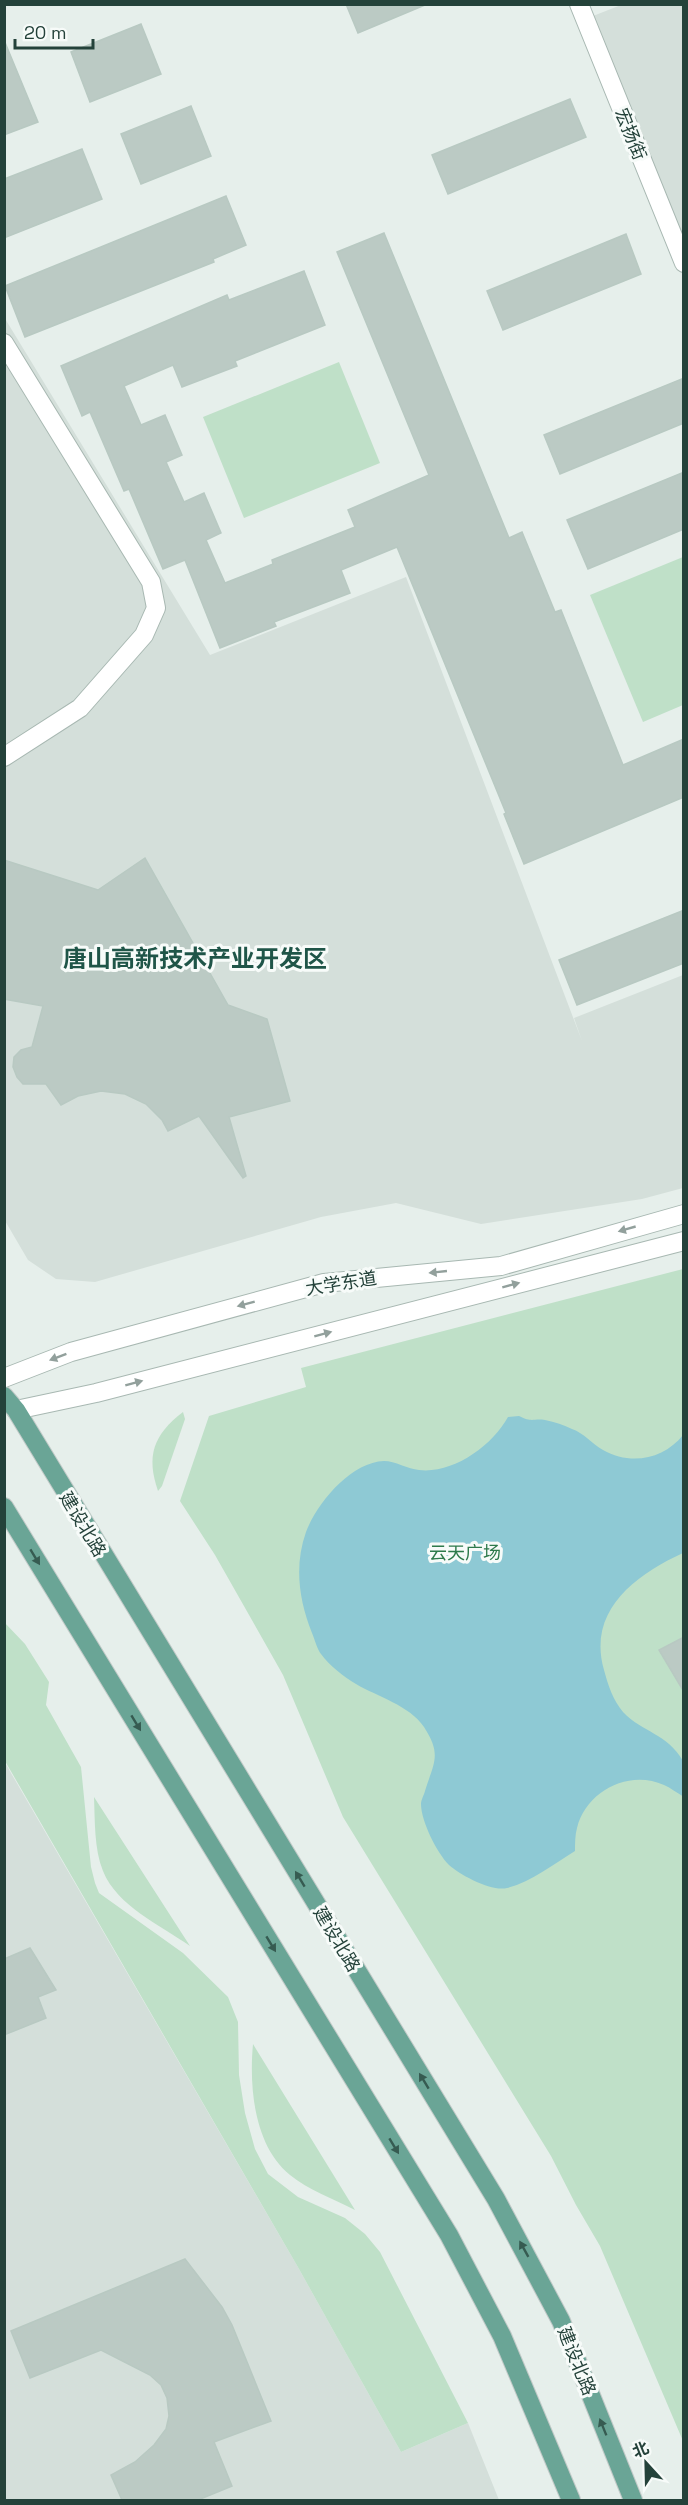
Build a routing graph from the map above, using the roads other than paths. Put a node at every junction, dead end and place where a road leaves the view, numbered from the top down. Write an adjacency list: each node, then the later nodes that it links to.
1 (579, 4): 2 (street, 宏扬街)
2 (684, 263)
3 (4, 343): 4 (street)
4 (4, 757)
5 (684, 1214): 7 (street, 大学东道, one-way to 7)
6 (684, 1241): 8 (street, one-way to 6)
7 (4, 1378)
8 (8, 1407): 11 (main road, 建设北路, one-way to 8)
9 (4, 1507): 10 (main road, one-way to 10)
10 (571, 2500)
11 (633, 2500)

